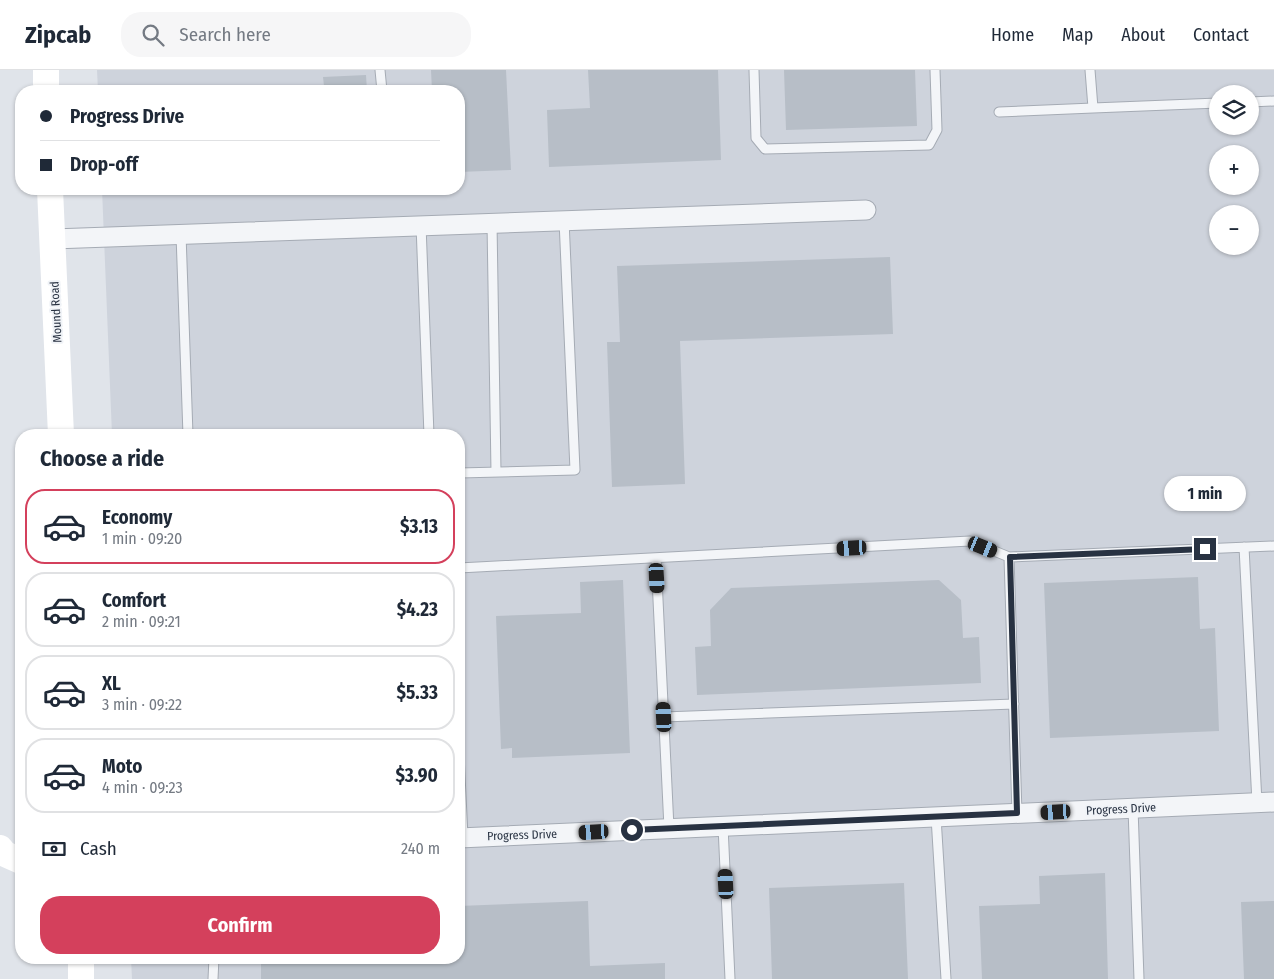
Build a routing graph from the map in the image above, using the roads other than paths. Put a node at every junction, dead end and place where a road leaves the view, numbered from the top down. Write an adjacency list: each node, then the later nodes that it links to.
1 (46, 70): 6 (main road)
2 (380, 70): 7 (lane)
3 (754, 70): 4 (lane)
4 (935, 70)
5 (1090, 70): 11 (lane)
6 (46, 85)
7 (381, 85)
8 (1274, 101): 9 (lane)
9 (1259, 102)
10 (1209, 103): 11 (lane)
11 (1092, 108): 12 (lane)
12 (999, 112)
13 (50, 195): 19 (main road, Mound Road)
14 (866, 210): 15 (street)
15 (564, 220): 16 (street); 23 (lane)
16 (492, 223): 17 (street); 23 (lane)
17 (422, 225): 18 (street); 22 (lane)
18 (181, 234): 19 (street); 21 (lane)
19 (52, 239): 20 (main road, Mound Road)
20 (61, 429)
21 (188, 429)
22 (429, 429)
23 (496, 472): 24 (lane)
24 (465, 473)
25 (1274, 546): 26 (lane)
26 (1244, 547): 27 (lane); 32 (lane)
27 (1010, 557): 28 (lane); 30 (lane)
28 (656, 558): 29 (lane); 31 (lane)
29 (465, 568)
30 (1014, 704): 31 (lane); 34 (lane)
31 (664, 717): 37 (lane)
32 (1266, 802): 33 (street, Progress Drive)
33 (1133, 808): 34 (street, Progress Drive); 47 (lane)
34 (1017, 813): 35 (street, Progress Drive)
35 (936, 817): 36 (street, Progress Drive); 46 (lane)
36 (723, 826): 37 (street, Progress Drive); 45 (lane)
37 (669, 828): 38 (street, Progress Drive)
38 (465, 837)
39 (0, 848): 40 (main road)
40 (15, 858)
41 (81, 964): 43 (main road)
42 (214, 964): 44 (lane)
43 (81, 979)
44 (213, 979)
45 (730, 979)
46 (946, 979)
47 (1139, 979)

